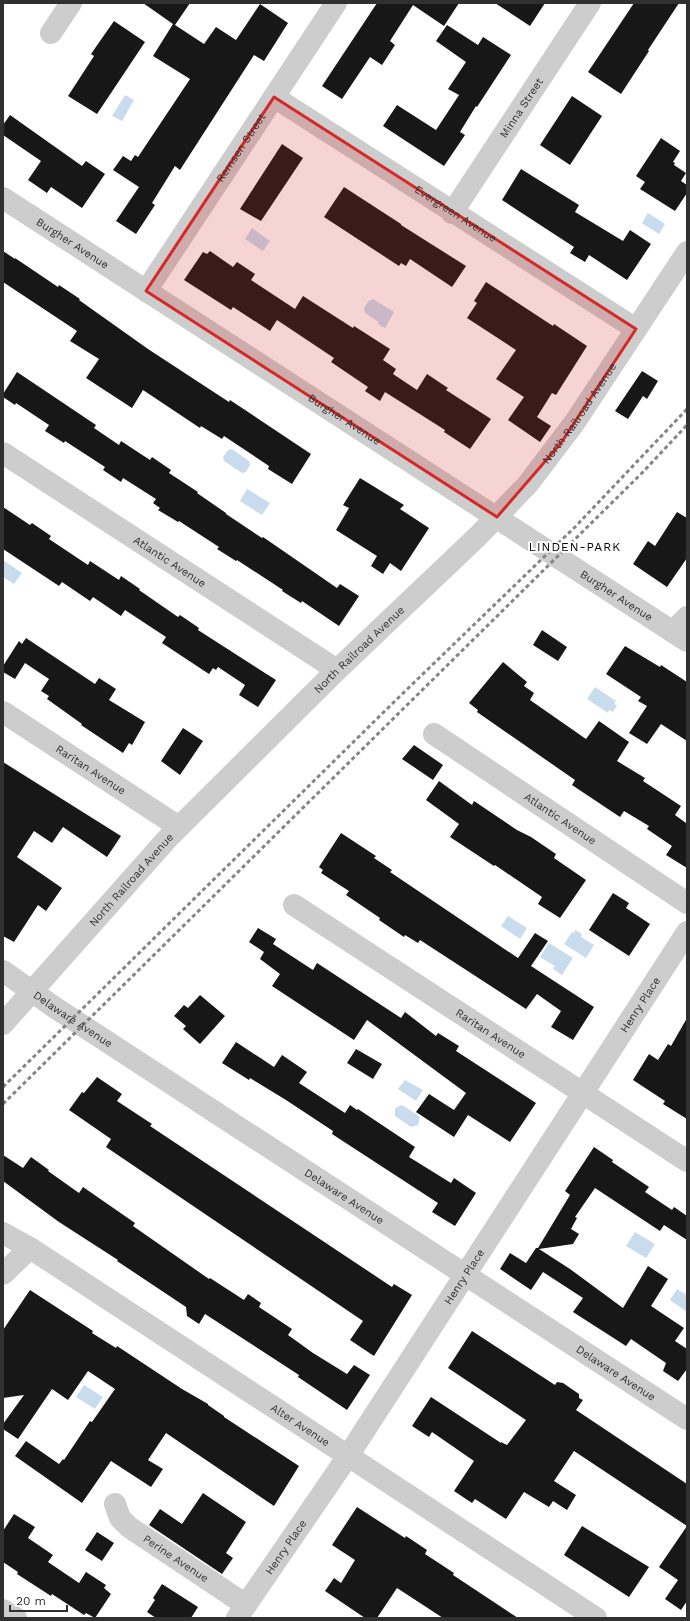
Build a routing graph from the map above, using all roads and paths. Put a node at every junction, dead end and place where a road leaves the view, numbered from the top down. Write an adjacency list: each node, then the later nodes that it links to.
1 (71, 3): 4 (street)
2 (590, 3): 7 (street, Minna Street)
3 (333, 4): 5 (street, Remsen Street)
4 (51, 33)
5 (274, 97): 7 (street, Evergreen Avenue); 9 (street, Remsen Street)
6 (3, 198): 9 (street, Burgher Avenue)
7 (452, 213): 10 (street, Evergreen Avenue)
8 (687, 252): 10 (street, North Railroad Avenue)
9 (146, 291): 12 (street, Burgher Avenue)
10 (636, 329): 12 (street, North Railroad Avenue)
11 (3, 452): 14 (street, Atlantic Avenue)
12 (497, 518): 13 (street, Burgher Avenue); 14 (street, North Railroad Avenue)
13 (682, 630)
14 (337, 670): 17 (street, North Railroad Avenue)
15 (3, 712): 17 (street, Raritan Avenue)
16 (434, 734): 18 (street, Atlantic Avenue)
17 (180, 827): 22 (street, North Railroad Avenue)
18 (687, 902)
19 (294, 905): 24 (street, Raritan Avenue)
20 (687, 932): 24 (street, Henry Place)
21 (3, 971): 22 (street, Delaware Avenue)
22 (32, 992): 23 (street, North Railroad Avenue); 29 (street, Delaware Avenue)
23 (3, 1024)
24 (582, 1094): 25 (street, Raritan Avenue); 29 (street, Henry Place)
25 (687, 1161)
26 (3, 1233): 27 (street, Alter Avenue)
27 (30, 1248): 28 (street); 31 (street, Alter Avenue)
28 (3, 1274)
29 (465, 1275): 30 (street, Delaware Avenue); 31 (street, Henry Place)
30 (687, 1419)
31 (348, 1456): 34 (street, Henry Place); 36 (street, Alter Avenue)
32 (115, 1504): 34 (street, Perine Avenue)
33 (3, 1610): 35 (street)
34 (242, 1612)
35 (16, 1618)
36 (596, 1618)

